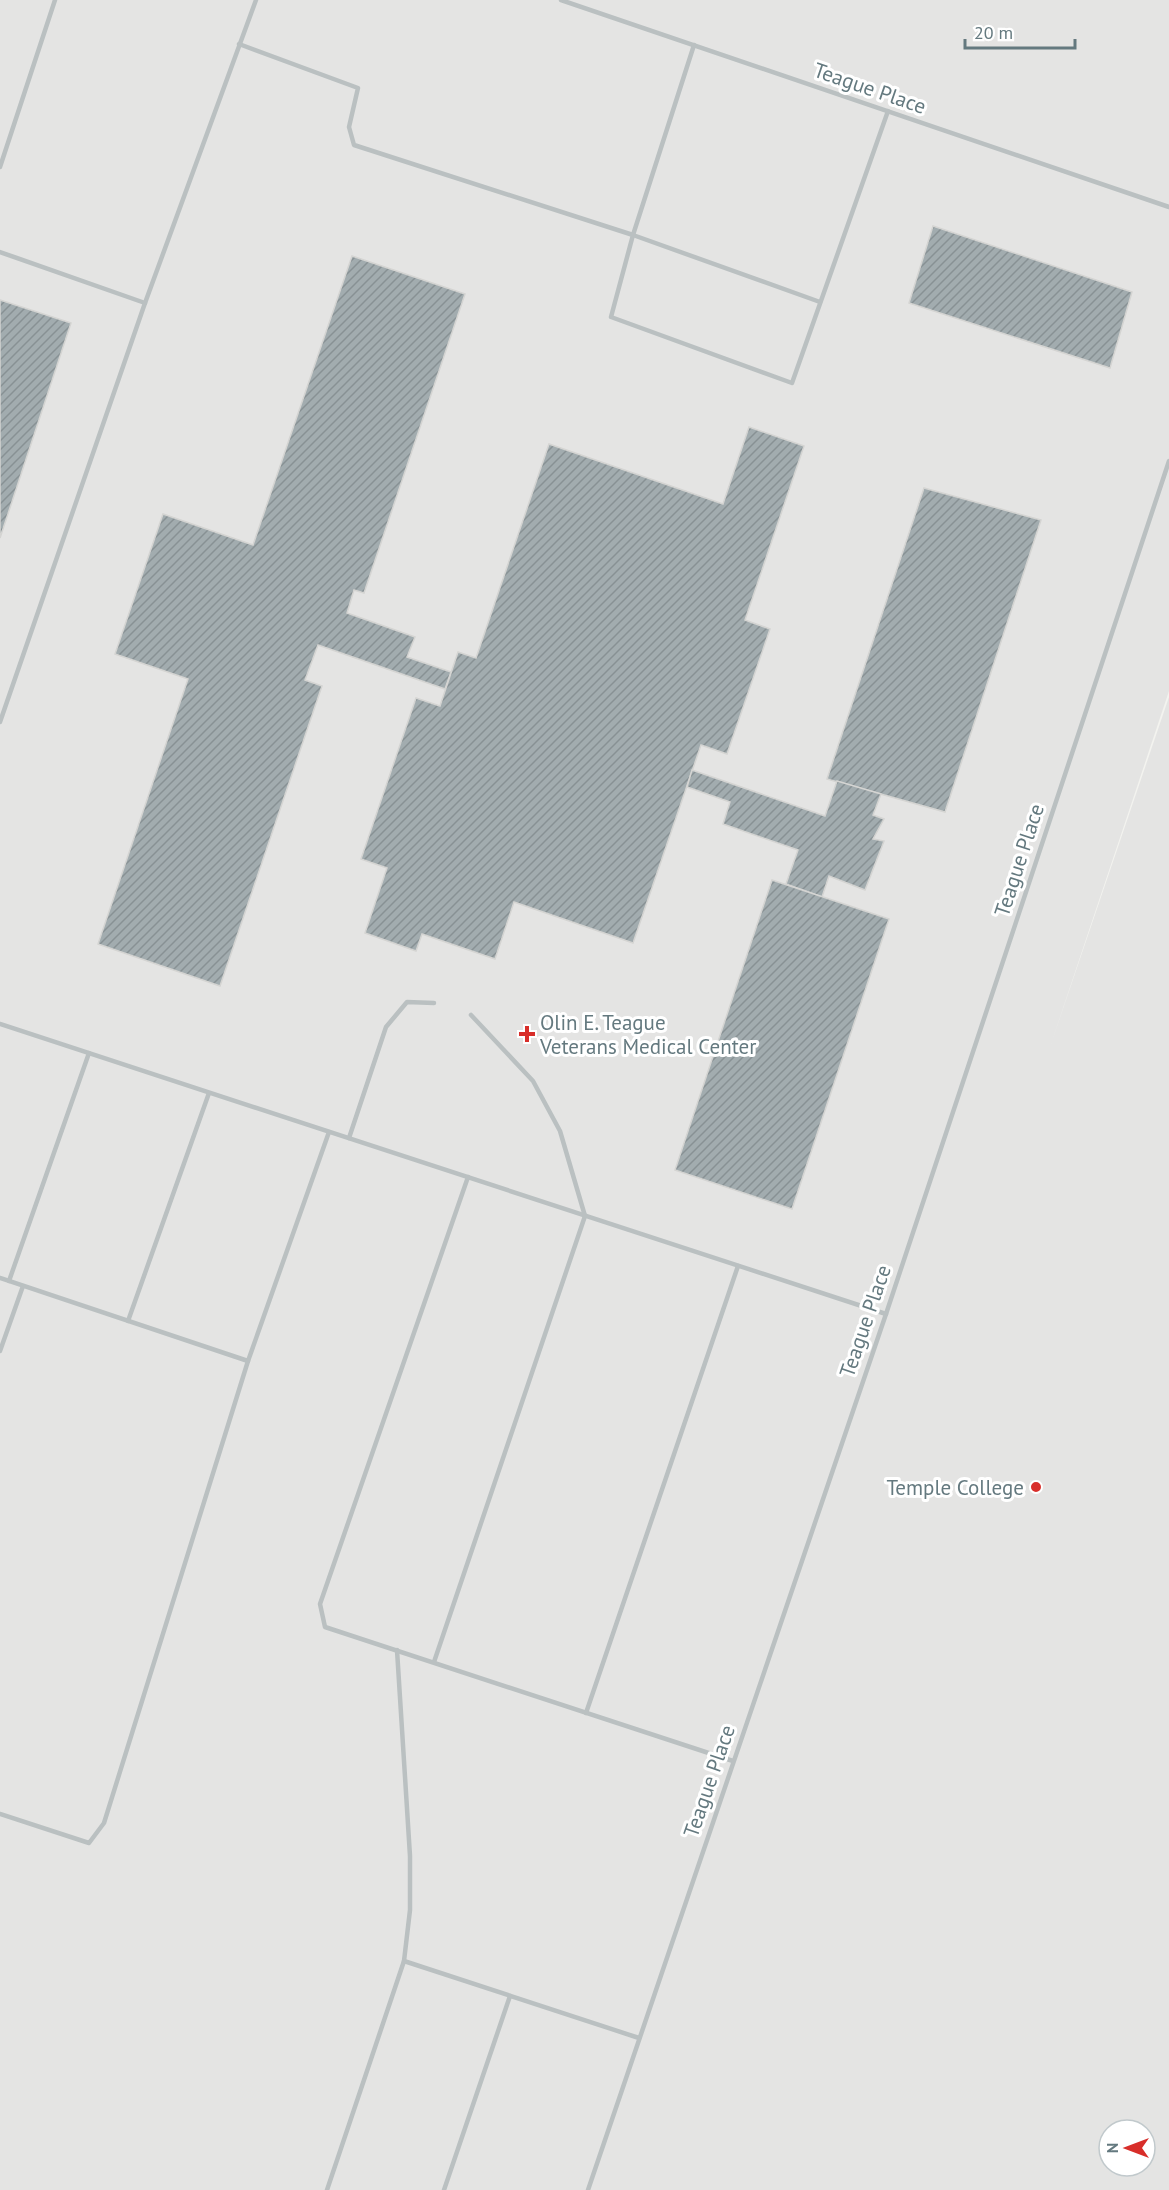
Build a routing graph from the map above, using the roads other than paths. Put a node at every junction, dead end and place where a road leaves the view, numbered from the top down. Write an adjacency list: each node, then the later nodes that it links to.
1 (56, 0): 7 (lane)
2 (256, 0): 4 (lane)
3 (561, 0): 5 (lane, Teague Place)
4 (239, 44): 9 (lane); 12 (lane)
5 (694, 45): 6 (lane, Teague Place); 9 (lane)
6 (888, 111): 8 (lane, Teague Place); 11 (lane)
7 (0, 167)
8 (1169, 207)
9 (633, 235): 11 (lane); 11 (lane)
10 (0, 252): 12 (lane)
11 (820, 302)
12 (145, 303): 14 (lane)
13 (1169, 461): 28 (lane, Teague Place)
14 (0, 722)
15 (434, 1003): 21 (lane)
16 (471, 1015): 23 (lane)
17 (0, 1024): 18 (lane)
18 (89, 1053): 19 (lane); 26 (lane)
19 (209, 1093): 20 (lane); 29 (lane)
20 (329, 1132): 21 (lane); 31 (lane)
21 (349, 1138): 22 (lane)
22 (468, 1177): 23 (lane); 32 (lane)
23 (585, 1216): 24 (lane); 33 (lane)
24 (738, 1266): 28 (lane); 34 (lane)
25 (0, 1278): 26 (lane)
26 (9, 1281): 27 (lane)
27 (23, 1286): 29 (lane); 30 (lane)
28 (886, 1314): 35 (lane, Teague Place)
29 (128, 1321): 31 (lane)
30 (0, 1351)
31 (248, 1361): 36 (lane)
32 (397, 1650): 33 (lane); 37 (lane)
33 (434, 1662): 34 (lane)
34 (586, 1713): 35 (lane)
35 (733, 1761): 39 (lane, Teague Place)
36 (0, 1814)
37 (404, 1961): 38 (lane); 40 (lane)
38 (510, 1996): 39 (lane); 41 (lane)
39 (639, 2038): 42 (lane, Teague Place)
40 (327, 2190)
41 (444, 2190)
42 (588, 2190)

